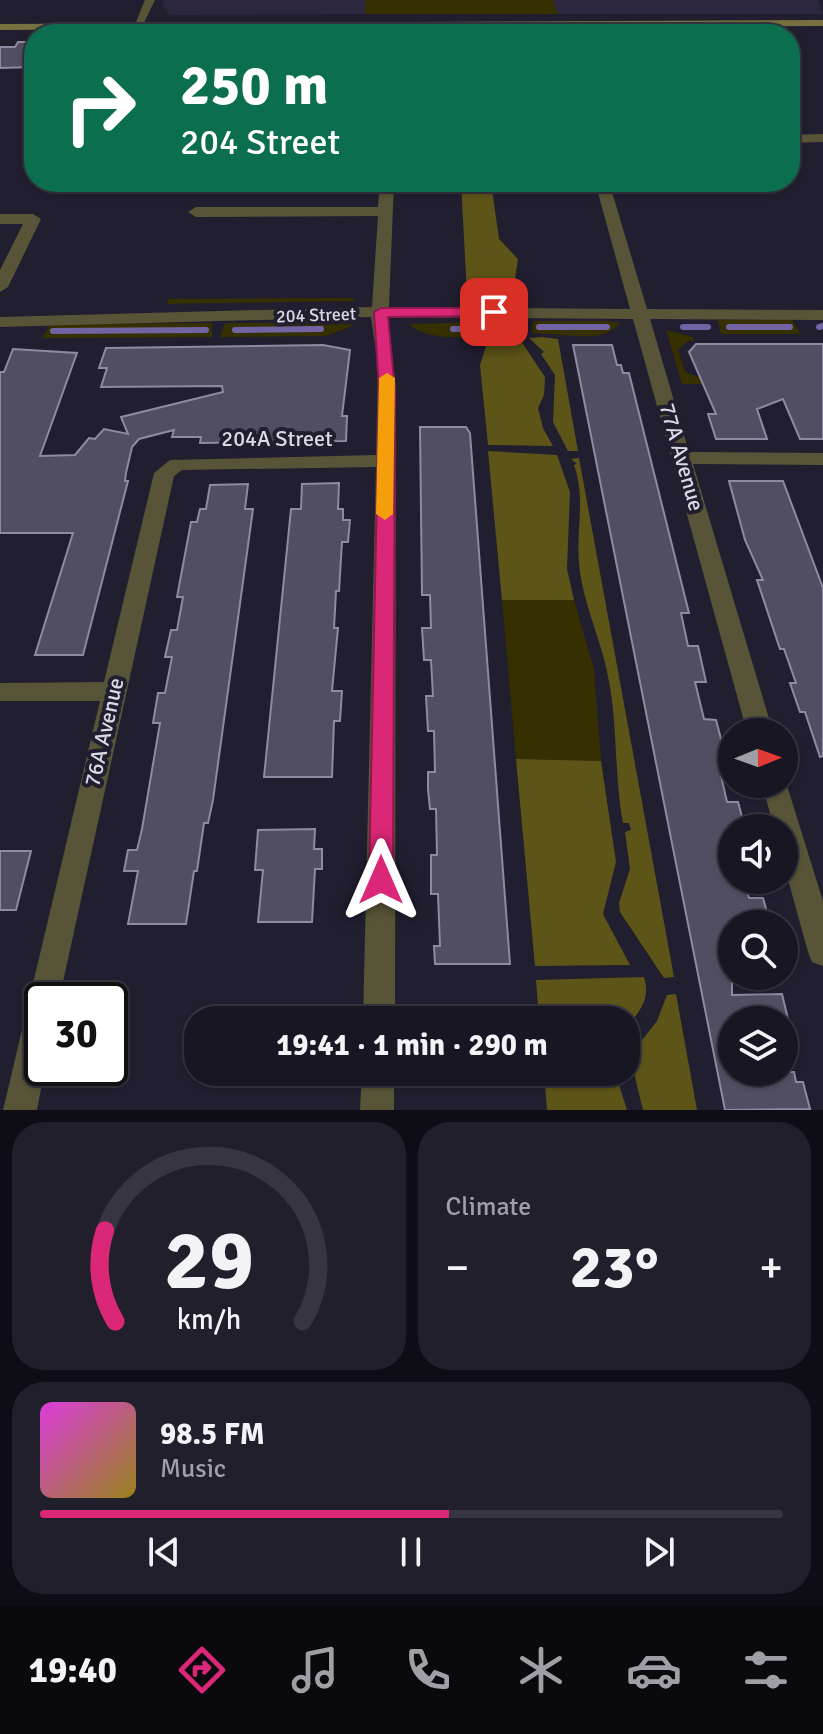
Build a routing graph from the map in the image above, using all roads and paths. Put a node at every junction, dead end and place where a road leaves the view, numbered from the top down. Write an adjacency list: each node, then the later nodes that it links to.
1 (150, 0): 3 (street)
2 (823, 23): 4 (main road)
3 (138, 24)
4 (480, 24)
5 (0, 27): 6 (main road)
6 (24, 27)
7 (823, 138): 8 (street)
8 (800, 139)
9 (387, 192): 11 (street)
10 (605, 192): 17 (street, 77A Avenue)
11 (387, 211): 12 (street); 15 (street)
12 (196, 212)
13 (0, 219): 14 (street)
14 (0, 287)
15 (381, 312): 17 (street, 204 Street); 18 (street, 204 Street); 21 (street)
16 (823, 315): 17 (street, 204 Street)
17 (641, 316): 19 (street, 77A Avenue)
18 (0, 322)
19 (682, 458): 20 (street); 25 (street, 77A Avenue)
20 (823, 459)
21 (385, 461): 22 (street, 204A Street); 29 (street)
22 (169, 467): 23 (street, 76A Avenue)
23 (114, 691): 24 (street); 28 (street, 76A Avenue)
24 (0, 692)
25 (756, 718)
26 (779, 798): 27 (street)
27 (823, 952)
28 (48, 982)
29 (379, 1006)
30 (25, 1086): 32 (street)
31 (378, 1086): 33 (street)
32 (20, 1110)
33 (377, 1110)

